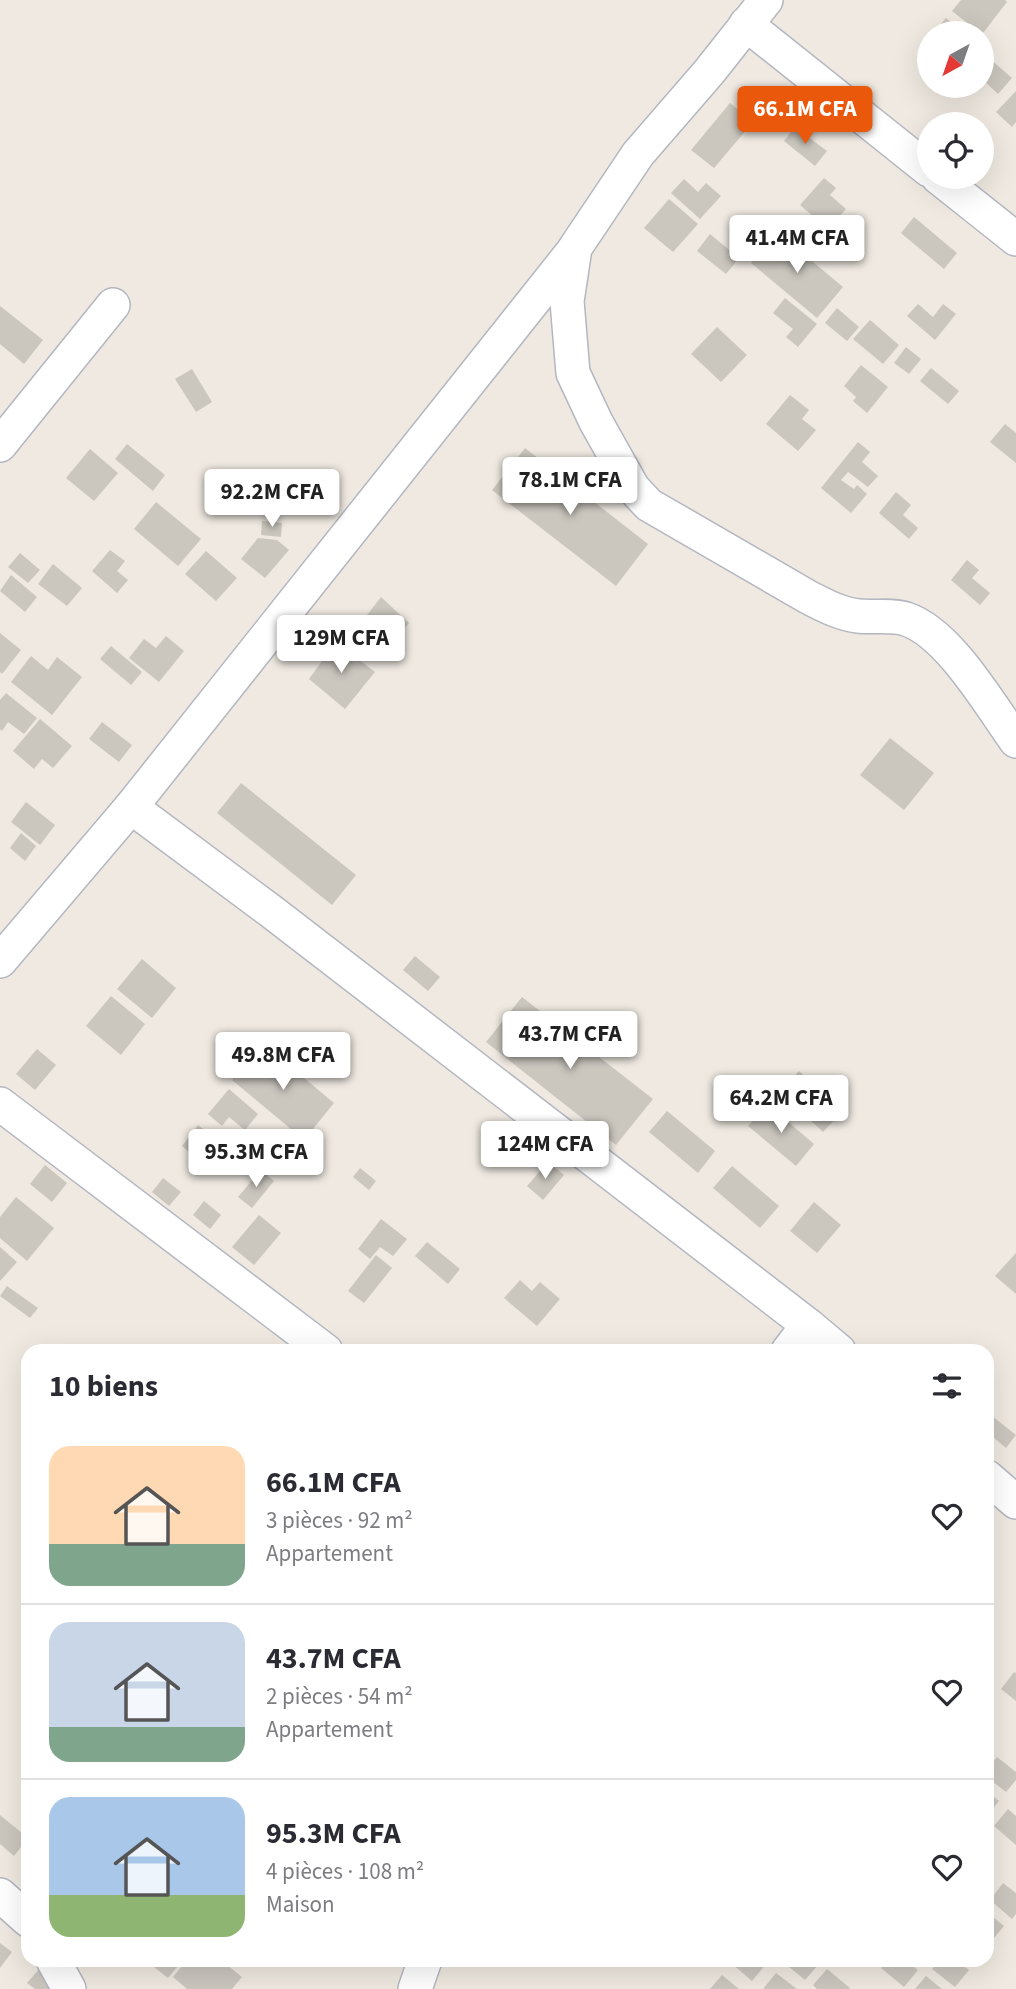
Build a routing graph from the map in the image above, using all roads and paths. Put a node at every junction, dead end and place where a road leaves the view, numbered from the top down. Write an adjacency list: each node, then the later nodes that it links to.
1 (756, 12): 2 (street); 5 (street)
2 (917, 159)
3 (953, 189): 4 (street)
4 (1016, 239)
5 (575, 248): 8 (street); 9 (street)
6 (113, 305): 7 (street)
7 (0, 445)
8 (1016, 741)
9 (131, 807): 10 (street); 12 (street)
10 (0, 961)
11 (0, 1104): 13 (street)
12 (808, 1325): 14 (street); 15 (street)
13 (317, 1344)
14 (793, 1344)
15 (831, 1344)
16 (994, 1483): 17 (street)
17 (1016, 1502)
18 (0, 1895): 19 (street)
19 (21, 1914)
20 (57, 1967): 22 (street)
21 (423, 1967): 23 (street)
22 (69, 1989)
23 (415, 1989)

